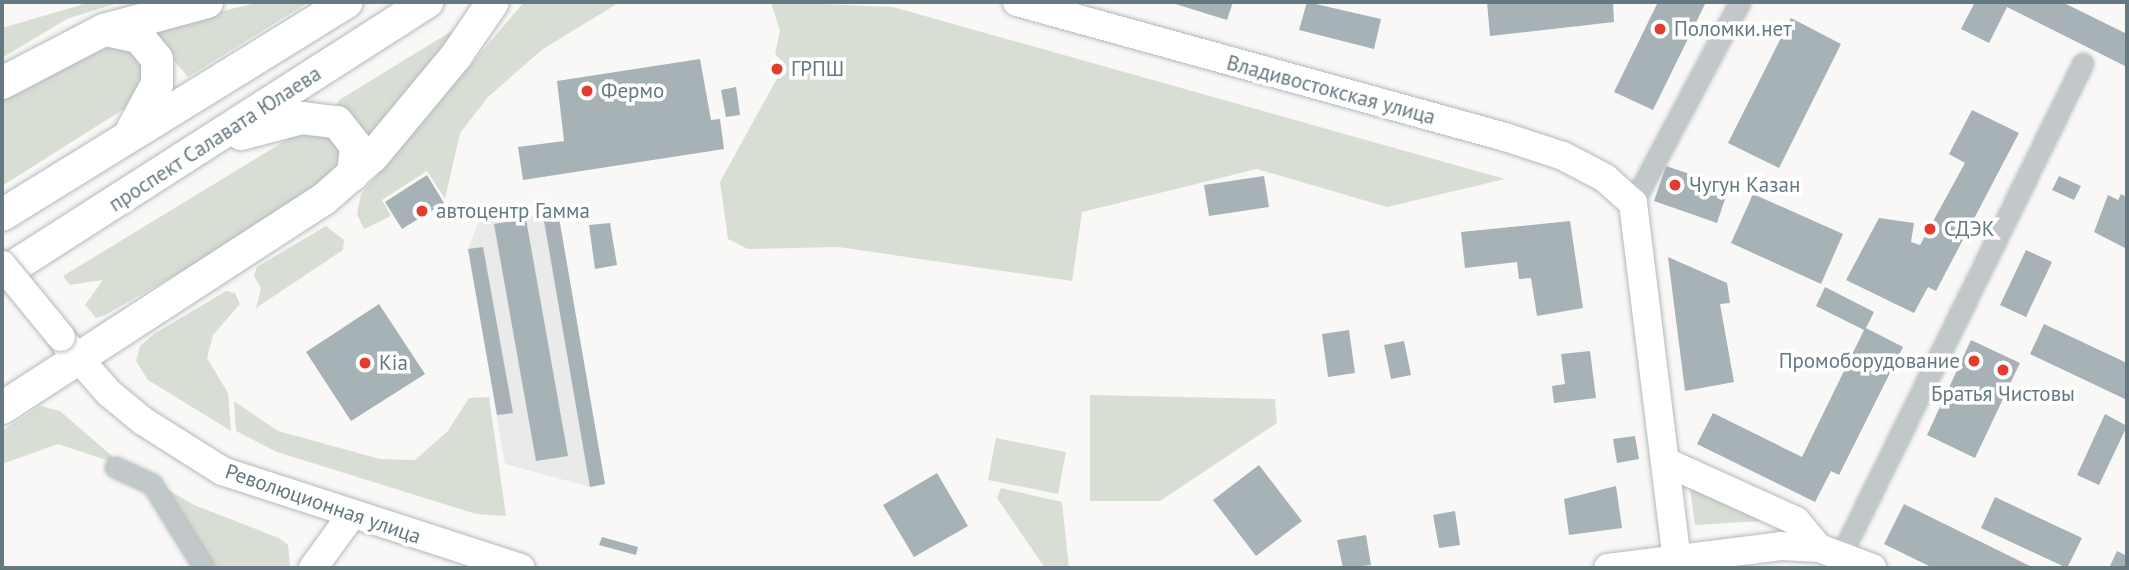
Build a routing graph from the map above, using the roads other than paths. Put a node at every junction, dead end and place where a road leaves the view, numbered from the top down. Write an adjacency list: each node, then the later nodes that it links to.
1 (207, 2): 7 (main road)
2 (347, 2): 10 (main road)
3 (427, 2): 11 (main road, проспект Салавата Юлаева)
4 (493, 2): 12 (main road)
5 (1017, 2): 13 (street, Владивостокская улица)
6 (1740, 2): 13 (street)
7 (104, 30): 9 (main road); 10 (main road)
8 (2083, 64): 22 (street)
9 (2, 83)
10 (132, 131): 14 (main road)
11 (216, 141): 12 (main road); 16 (main road, проспект Салавата Юлаева)
12 (353, 175): 17 (main road)
13 (1633, 203): 19 (street)
14 (2, 215)
15 (2, 265): 17 (street, Революционная улица, bridge)
16 (2, 274)
17 (69, 347): 18 (main road); 21 (street, Революционная улица)
18 (2, 408)
19 (1666, 462): 22 (street); 23 (street)
20 (115, 467): 24 (street)
21 (350, 517): 25 (street); 26 (street, Революционная улица)
22 (1830, 551): 23 (street); 28 (street)
23 (1677, 563): 27 (street)
24 (204, 568)
25 (313, 568)
26 (521, 568)
27 (1608, 568)
28 (1872, 568)

